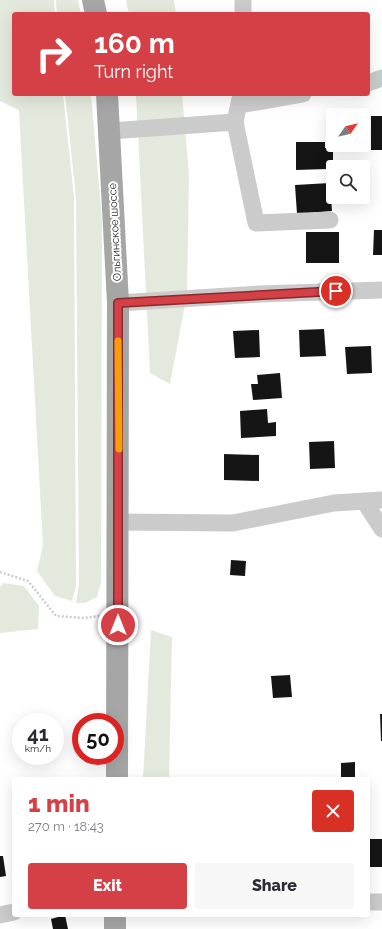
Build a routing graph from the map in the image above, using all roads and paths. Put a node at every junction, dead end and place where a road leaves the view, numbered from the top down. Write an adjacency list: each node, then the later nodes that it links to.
1 (94, 0): 3 (main road)
2 (243, 0): 4 (street)
3 (96, 12)
4 (243, 12)
5 (382, 78): 6 (street)
6 (370, 82)
7 (107, 96): 11 (main road, Ольгинское шоссе)
8 (282, 96): 9 (street)
9 (240, 100): 10 (street)
10 (236, 122): 11 (street); 12 (street)
11 (110, 131): 14 (main road, Ольгинское шоссе)
12 (330, 220)
13 (382, 290): 14 (street)
14 (118, 303): 17 (main road, Ольгинское шоссе)
15 (382, 500): 16 (street)
16 (364, 501): 17 (street); 18 (street)
17 (119, 522): 20 (main road, Ольгинское шоссе)
18 (382, 529)
19 (0, 572): 20 (path)
20 (118, 613): 21 (main road, Ольгинское шоссе)
21 (117, 777)
22 (370, 902): 23 (street)
23 (382, 902)
24 (12, 912): 25 (street)
25 (0, 915)
26 (115, 917): 27 (main road)
27 (115, 929)

